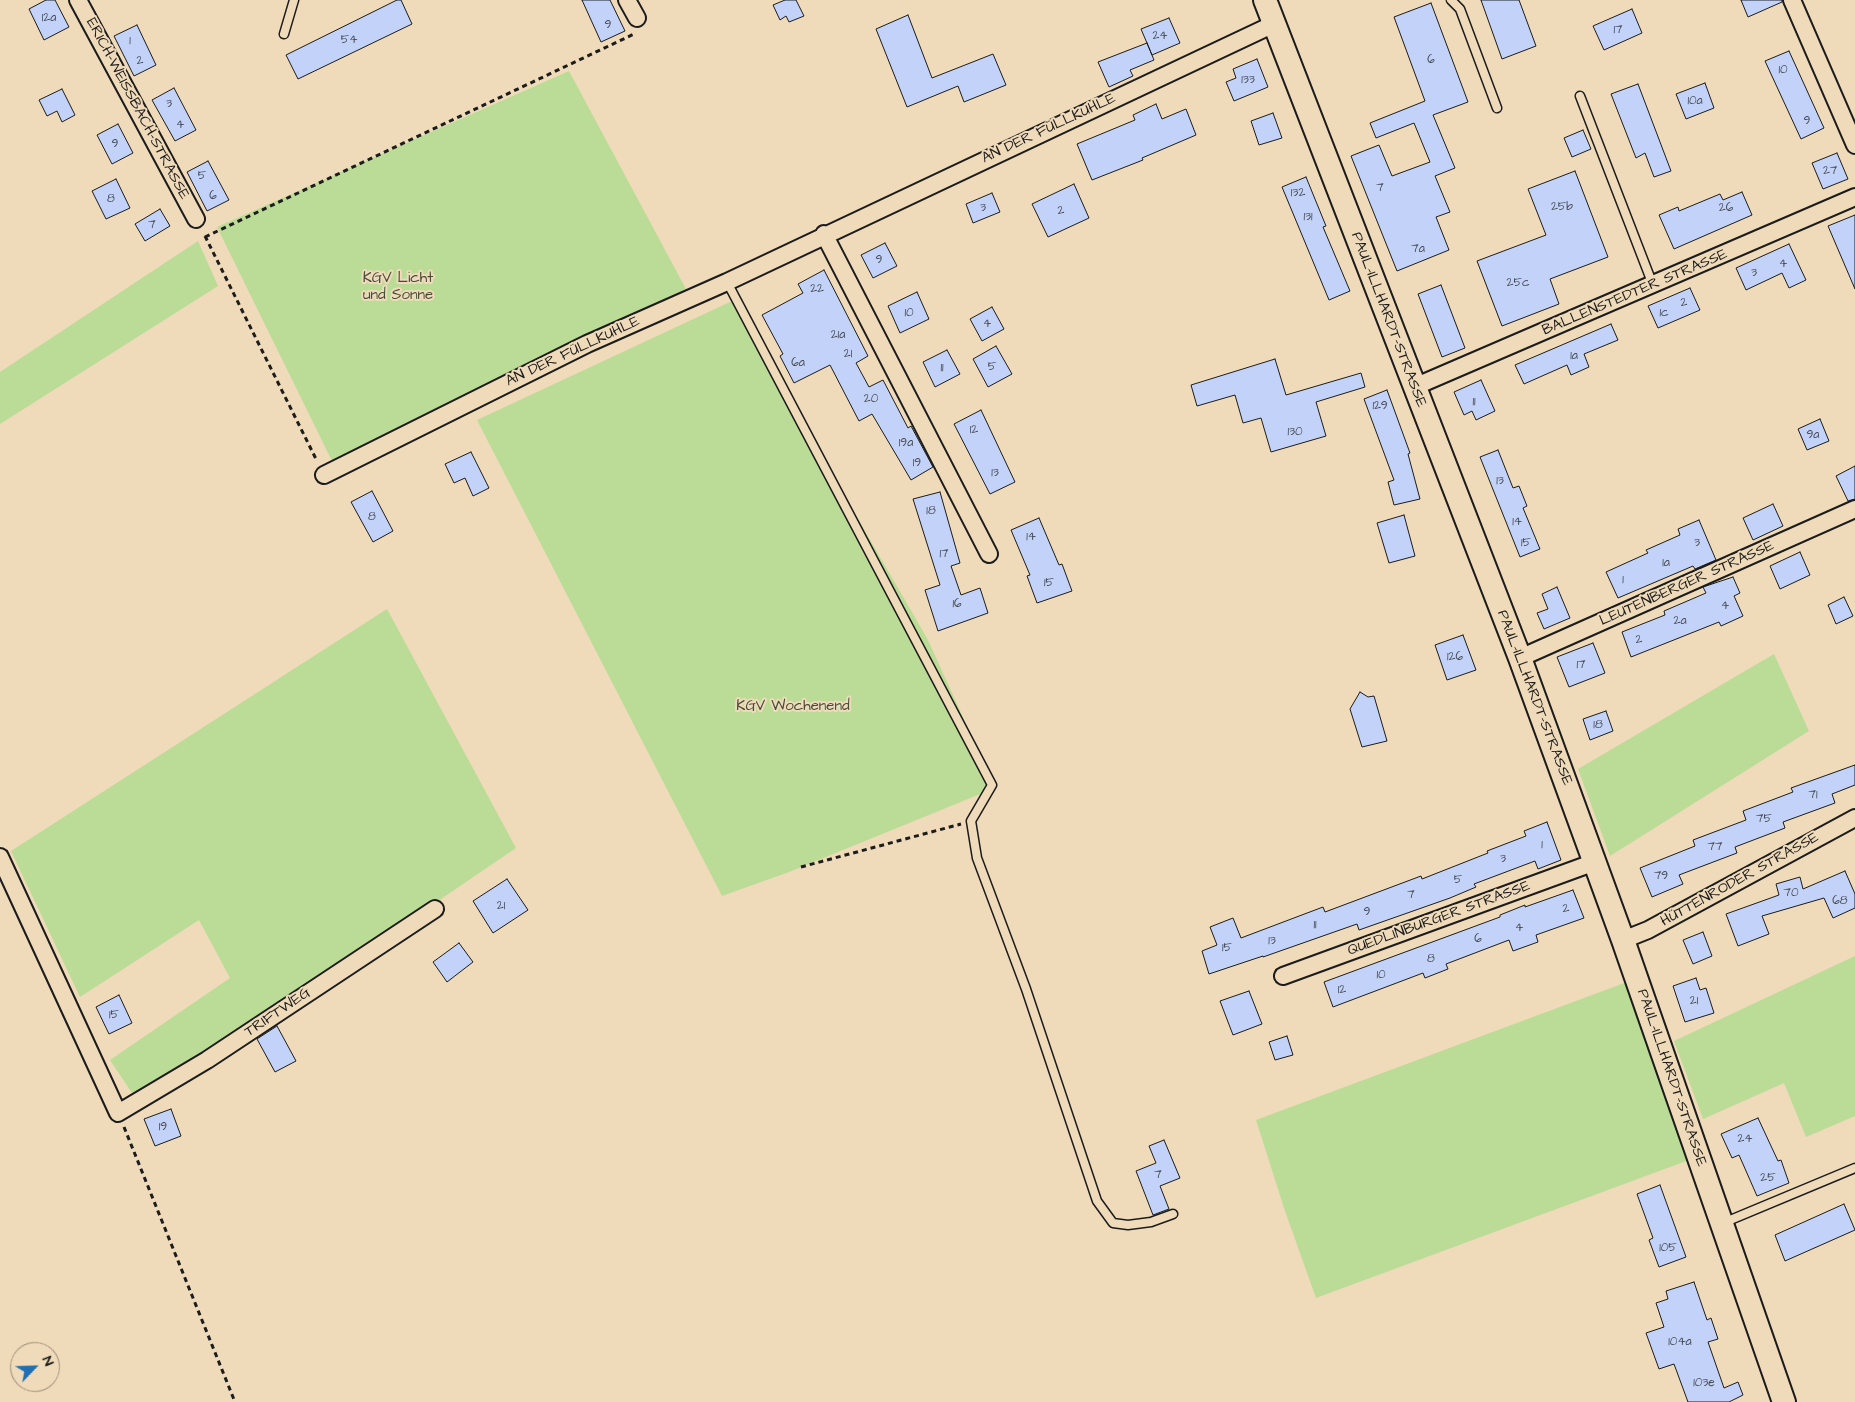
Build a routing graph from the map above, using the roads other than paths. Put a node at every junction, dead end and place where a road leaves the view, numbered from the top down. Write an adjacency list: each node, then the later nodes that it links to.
1 (78, 0): 14 (street, ERICH-WEISSBACH-STRASSE)
2 (294, 0): 9 (lane)
3 (627, 0): 7 (street)
4 (1265, 0): 8 (street, PAUL-ILLHARDT-STRASSE)
5 (1451, 0): 11 (lane)
6 (1792, 0): 12 (street)
7 (636, 18)
8 (1274, 24): 15 (street, AN DER FÜLLKUHLE); 18 (street, PAUL-ILLHARDT-STRASSE)
9 (284, 34)
10 (1580, 96): 17 (lane)
11 (1498, 108)
12 (1855, 144)
13 (1855, 197): 17 (street, BALLENSTEDTER STRASSE)
14 (196, 219)
15 (824, 234): 16 (street, AN DER FÜLLKUHLE); 21 (street)
16 (727, 282): 19 (street, AN DER FÜLLKUHLE); 30 (lane)
17 (1653, 285): 18 (street, BALLENSTEDTER STRASSE)
18 (1414, 387): 22 (street, PAUL-ILLHARDT-STRASSE)
19 (324, 475)
20 (1855, 509): 22 (street, LEUTENBERGER STRASSE)
21 (989, 554)
22 (1520, 658): 25 (street, PAUL-ILLHARDT-STRASSE)
23 (1855, 818): 27 (street, HÜTTENRODER STRASSE)
24 (0, 857): 26 (street, TRIFTWEG)
25 (1595, 862): 27 (street, PAUL-ILLHARDT-STRASSE); 28 (street, QUEDLINBURGER STRASSE)
26 (434, 909)
27 (1623, 940): 31 (street, PAUL-ILLHARDT-STRASSE)
28 (1283, 976)
29 (1855, 1168): 31 (lane)
30 (1173, 1214)
31 (1722, 1224): 32 (street, PAUL-ILLHARDT-STRASSE)
32 (1784, 1402)

